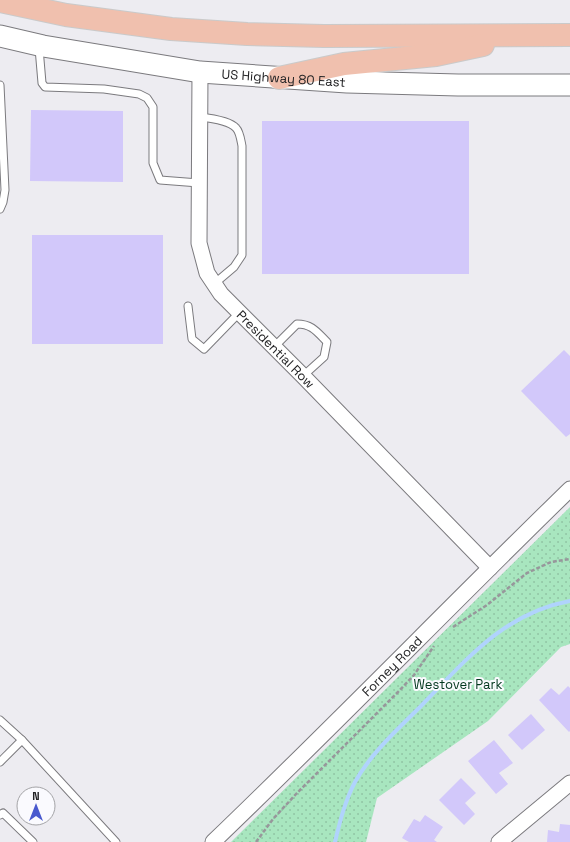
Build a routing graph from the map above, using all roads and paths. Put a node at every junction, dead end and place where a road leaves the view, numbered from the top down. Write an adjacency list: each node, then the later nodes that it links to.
1 (0, 1): 4 (highway)
2 (570, 35): 4 (highway)
3 (0, 36): 5 (main road, US Highway 80 East)
4 (529, 36): 7 (highway)
5 (39, 45): 6 (main road, US Highway 80 East); 11 (lane)
6 (200, 72): 7 (main road, US Highway 80 East); 10 (street, Presidential Row)
7 (279, 78): 8 (main road, US Highway 80 East)
8 (570, 85)
9 (0, 87): 12 (lane)
10 (199, 117): 11 (street, Presidential Row); 13 (lane)
11 (199, 183): 13 (street, Presidential Row)
12 (0, 209)
13 (214, 284): 15 (street, Presidential Row)
14 (188, 306): 15 (lane)
15 (239, 312): 16 (street, Presidential Row)
16 (274, 347): 17 (street, Presidential Row); 17 (lane)
17 (303, 376): 20 (street, Presidential Row)
18 (570, 489): 20 (street, Forney Road)
19 (570, 559): 21 (path)
20 (490, 568): 30 (street, Forney Road)
21 (450, 628)
22 (435, 644): 31 (path)
23 (0, 720): 24 (lane)
24 (22, 740): 25 (lane); 29 (lane)
25 (0, 762)
26 (570, 783): 32 (street)
27 (0, 815): 28 (lane)
28 (32, 842)
29 (116, 842)
30 (213, 842)
31 (256, 842)
32 (499, 842)

